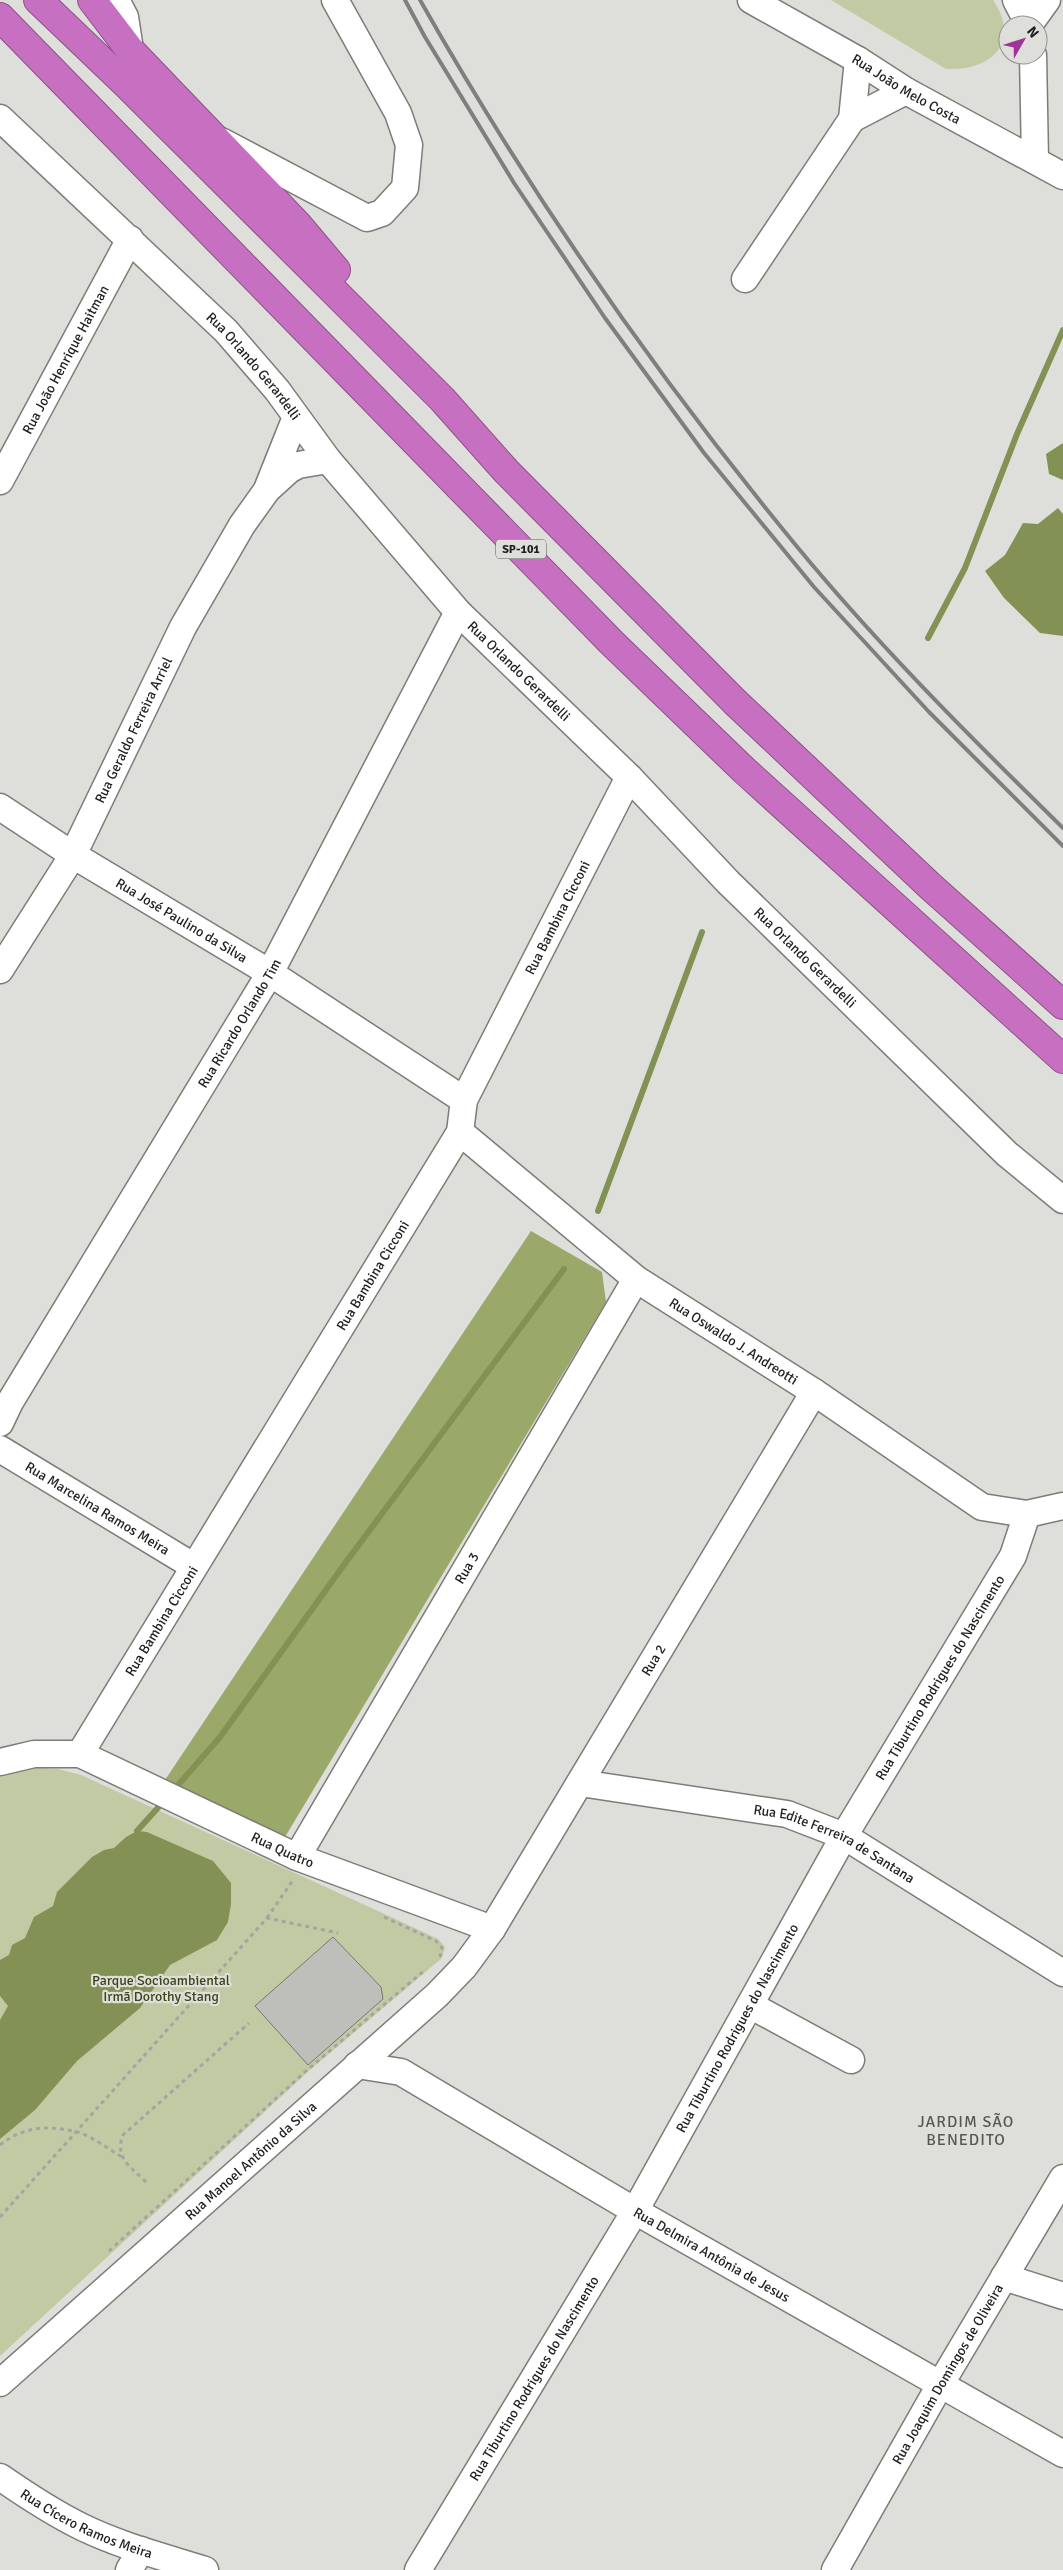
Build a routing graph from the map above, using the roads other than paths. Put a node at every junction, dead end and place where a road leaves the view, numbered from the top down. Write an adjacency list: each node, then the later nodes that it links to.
1 (38, 0): 22 (highway, SP-101)
2 (92, 0): 11 (highway)
3 (335, 0): 17 (street)
4 (1016, 0): 8 (street)
5 (1047, 0): 9 (street)
6 (756, 1): 12 (street, Rua João Melo Costa)
7 (121, 6): 11 (street)
8 (1024, 15)
9 (1036, 15)
10 (0, 17): 34 (highway, SP-101)
11 (130, 50): 17 (highway)
12 (858, 60): 14 (street, Rua João Melo Costa); 16 (street)
13 (1033, 65): 18 (street)
14 (906, 90): 16 (street); 18 (street, Rua João Melo Costa)
15 (0, 118): 20 (street, Rua Orlando Gerardelli)
16 (852, 119): 21 (street)
17 (214, 138): 22 (highway)
18 (1035, 160): 19 (street, Rua João Melo Costa)
19 (1063, 176)
20 (130, 239): 23 (street, Rua Orlando Gerardelli); 25 (street, Rua João Henrique Haitman)
21 (745, 279)
22 (442, 398): 33 (highway, SP-101)
23 (296, 417): 24 (street, Rua Orlando Gerardelli); 26 (street, Rua Geraldo Ferreira Arriel)
24 (328, 460): 26 (street, Rua Geraldo Ferreira Arriel); 27 (street, Rua Orlando Gerardelli)
25 (0, 481)
26 (267, 490): 30 (street, Rua Geraldo Ferreira Arriel)
27 (458, 612): 28 (street, Rua Orlando Gerardelli); 32 (street, Rua Ricardo Orlando Tim)
28 (629, 777): 35 (street, Rua Bambina Cicconi); 37 (street, Rua Orlando Gerardelli)
29 (0, 807): 30 (street, Rua José Paulino da Silva)
30 (73, 855): 31 (street, Rua Geraldo Ferreira Arriel); 32 (street, Rua José Paulino da Silva)
31 (0, 970)
32 (270, 973): 35 (street, Rua José Paulino da Silva); 40 (street, Rua Ricardo Orlando Tim)
33 (1063, 1005)
34 (1063, 1059)
35 (464, 1100): 36 (street, Rua Bambina Cicconi)
36 (460, 1132): 38 (street, Rua Oswaldo J. Andreotti); 44 (street, Rua Bambina Cicconi)
37 (1063, 1200)
38 (636, 1279): 39 (street, Rua Oswaldo J. Andreotti); 49 (street, Rua 3)
39 (814, 1392): 43 (street, Rua Oswaldo J. Andreotti); 47 (street, Rua 2)
40 (0, 1423)
41 (0, 1449): 44 (street, Rua Marcelina Ramos Meira)
42 (1063, 1506): 43 (street)
43 (1027, 1514): 48 (street, Rua Tiburtino Rodrigues do Nascimento)
44 (193, 1566): 45 (street, Rua Bambina Cicconi)
45 (80, 1754): 46 (street); 49 (street, Rua Quatro)
46 (0, 1762)
47 (580, 1783): 48 (street, Rua Edite Ferreira de Santana); 50 (street, Rua 2)
48 (844, 1836): 51 (street, Rua Edite Ferreira de Santana); 52 (street, Rua Tiburtino Rodrigues do Nascimento)
49 (296, 1866): 50 (street, Rua Quatro)
50 (492, 1929): 54 (street, Rua Manoel Antônio da Silva)
51 (1063, 1973)
52 (750, 2005): 53 (street); 56 (street, Rua Tiburtino Rodrigues do Nascimento)
53 (851, 2060)
54 (357, 2065): 56 (street, Rua Delmira Antônia de Jesus); 59 (street, Rua Manoel Antônio da Silva)
55 (1063, 2178): 57 (street, Rua Joaquim Domingos de Oliveira)
56 (635, 2211): 60 (street, Rua Delmira Antônia de Jesus); 65 (street, Rua Tiburtino Rodrigues do Nascimento)
57 (1004, 2277): 58 (street); 60 (street, Rua Joaquim Domingos de Oliveira)
58 (1063, 2296)
59 (0, 2383)
60 (940, 2385): 61 (street, Rua Delmira Antônia de Jesus); 66 (street, Rua Joaquim Domingos de Oliveira)
61 (1063, 2454)
62 (0, 2477): 63 (street, Rua Cícero Ramos Meira)
63 (135, 2560): 64 (street, Rua Cícero Ramos Meira)
64 (205, 2570)
65 (418, 2570)
66 (835, 2570)

